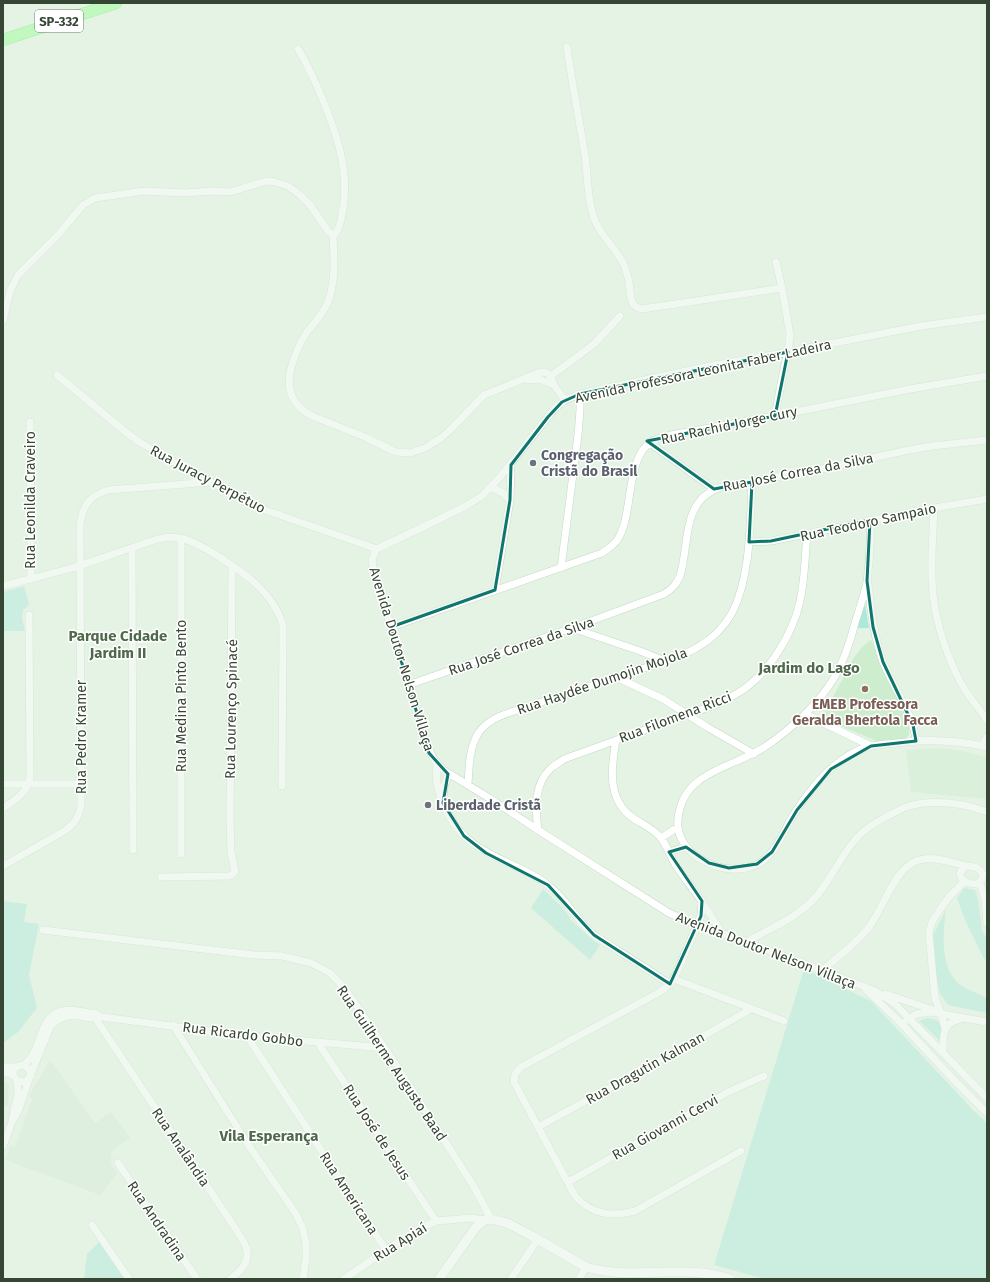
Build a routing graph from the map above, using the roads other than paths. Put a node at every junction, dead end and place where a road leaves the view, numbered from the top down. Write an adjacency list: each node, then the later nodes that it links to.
1 (116, 3): 2 (main road, SP-332)
2 (3, 40)
3 (567, 47): 7 (street)
4 (298, 50): 5 (street)
5 (333, 235): 10 (street); 15 (street)
6 (776, 262): 7 (street)
7 (782, 288): 11 (street)
8 (620, 316): 13 (street)
9 (987, 317): 11 (street, Avenida Professora Leonita Faber Ladeira)
10 (3, 321)
11 (788, 352): 17 (street, Avenida Professora Leonita Faber Ladeira); 19 (street)
12 (57, 375): 24 (street, Rua Juracy Perpétuo)
13 (550, 376): 15 (street); 16 (street)
14 (987, 376): 19 (street, Rua Rachid Jorge Cury)
15 (514, 382): 16 (street)
16 (554, 385): 18 (street)
17 (580, 394): 18 (street, Avenida Professora Leonita Faber Ladeira); 39 (street)
18 (566, 400): 23 (street, Avenida Professora Leonita Faber Ladeira)
19 (775, 416): 22 (street, Rua Rachid Jorge Cury)
20 (30, 422): 40 (street, Rua Leonilda Craveiro)
21 (987, 440): 25 (street, Rua José Correa da Silva)
22 (650, 443): 27 (street); 39 (street, Rua Rachid Jorge Cury)
23 (511, 464): 26 (street, Avenida Professora Leonita Faber Ladeira); 29 (street)
24 (211, 482): 36 (street, Rua Juracy Perpétuo); 37 (street, Rua Pedro Kramer)
25 (752, 482): 27 (street, Rua José Correa da Silva); 34 (street, Rua Haydée Dumojin Mojola)
26 (491, 487): 29 (street); 36 (street, Avenida Professora Leonita Faber Ladeira)
27 (714, 489): 46 (street, Rua José Correa da Silva)
28 (987, 499): 30 (street, Rua Teodoro Sampaio)
29 (510, 500): 43 (street)
30 (934, 508): 31 (street, Rua Teodoro Sampaio); 52 (street)
31 (870, 520): 32 (street, Rua Teodoro Sampaio); 41 (street)
32 (807, 534): 34 (street, Rua Teodoro Sampaio); 51 (street, Rua Filomena Ricci)
33 (181, 539): 35 (street); 38 (street); 75 (street, Rua Medina Pinto Bento)
34 (749, 542): 47 (street, Rua Haydée Dumojin Mojola)
35 (132, 548): 37 (street); 73 (street)
36 (377, 549): 45 (street, Avenida Doutor Nelson Villaça)
37 (80, 565): 40 (street); 63 (street, Rua Pedro Kramer)
38 (232, 566): 65 (street); 79 (street, Rua Lourenço Spinacé)
39 (561, 568): 43 (street, Rua Rachid Jorge Cury)
40 (31, 578): 42 (street)
41 (867, 580): 50 (street); 55 (street)
42 (3, 586)
43 (495, 590): 45 (street, Rua Rachid Jorge Cury)
44 (29, 615): 62 (street)
45 (391, 627): 49 (street, Avenida Doutor Nelson Villaça)
46 (572, 628): 47 (street); 49 (street, Rua José Correa da Silva)
47 (665, 661): 48 (street, Rua Haydée Dumojin Mojola)
48 (618, 678): 51 (street); 64 (street, Rua Haydée Dumojin Mojola)
49 (408, 685): 59 (street, Avenida Doutor Nelson Villaça)
50 (805, 714): 56 (street); 58 (street)
51 (688, 715): 54 (street, Rua Filomena Ricci); 58 (street)
52 (987, 720)
53 (987, 737): 57 (street)
54 (616, 740): 70 (street, Rua Filomena Ricci); 71 (street)
55 (916, 741): 56 (street); 57 (street)
56 (871, 746): 72 (street)
57 (984, 747)
58 (754, 754): 69 (street)
59 (437, 765): 60 (street, Avenida Doutor Nelson Villaça); 66 (street)
60 (449, 774): 64 (street, Avenida Doutor Nelson Villaça); 66 (street)
61 (3, 784): 62 (street)
62 (29, 784): 63 (street); 67 (street)
63 (82, 784): 76 (street, Rua Pedro Kramer)
64 (468, 785): 70 (street, Avenida Doutor Nelson Villaça)
65 (282, 786)
66 (443, 803): 89 (street)
67 (3, 808)
68 (987, 812): 87 (street)
69 (678, 827): 71 (street); 72 (street)
70 (538, 830): 84 (street, Avenida Doutor Nelson Villaça)
71 (661, 838): 74 (street)
72 (686, 847): 74 (street)
73 (133, 850)
74 (669, 852): 82 (street)
75 (182, 854)
76 (3, 866)
77 (966, 866): 78 (street); 80 (street); 88 (street)
78 (985, 872): 81 (street)
79 (161, 877)
80 (964, 882): 81 (street); 92 (street)
81 (980, 882): 83 (street)
82 (702, 901): 84 (street); 86 (street)
83 (987, 922)
84 (697, 925): 86 (street, Avenida Doutor Nelson Villaça); 89 (street)
85 (43, 930): 110 (street, Rua Guilherme Augusto Baad)
86 (722, 933): 87 (street, Avenida Doutor Nelson Villaça)
87 (746, 942): 88 (street, Avenida Doutor Nelson Villaça)
88 (822, 970): 90 (street, Avenida Doutor Nelson Villaça)
89 (672, 982): 96 (street); 121 (street)
90 (863, 987): 91 (street, Avenida Doutor Nelson Villaça); 99 (street, Avenida Doutor Nelson Villaça)
91 (874, 990): 93 (street, Avenida Doutor Nelson Villaça); 94 (street)
92 (935, 998): 95 (street); 97 (street)
93 (894, 1003): 94 (street); 99 (street); 100 (street, Avenida Doutor Nelson Villaça)
94 (916, 1004): 95 (street)
95 (928, 1008): 97 (street)
96 (751, 1009): 103 (street); 121 (street, Rua Dragutin Kalman)
97 (941, 1013): 100 (street); 101 (street); 107 (street)
98 (98, 1016): 102 (street, Rua Ricardo Gobbo); 105 (street, Rua Ricardo Gobbo); 135 (street, Rua Analândia)
99 (895, 1017): 106 (street, Avenida Doutor Nelson Villaça)
100 (910, 1018): 106 (street); 111 (street, Avenida Doutor Nelson Villaça)
101 (964, 1018): 104 (street); 107 (street)
102 (52, 1021): 113 (street); 116 (street)
103 (784, 1021)
104 (987, 1022)
105 (173, 1025): 108 (street, Rua Ricardo Gobbo); 136 (street)
106 (903, 1025): 119 (street, Avenida Doutor Nelson Villaça)
107 (945, 1029): 111 (street)
108 (247, 1036): 109 (street, Rua Ricardo Gobbo); 130 (street, Rua Americana)
109 (318, 1043): 110 (street, Rua Ricardo Gobbo); 127 (street, Rua José de Jesus)
110 (385, 1048): 126 (street, Rua Guilherme Augusto Baad)
111 (943, 1053): 118 (street, Avenida Doutor Nelson Villaça)
112 (3, 1066): 113 (street)
113 (20, 1066): 116 (street); 117 (street)
114 (3, 1072): 117 (street)
115 (764, 1076): 125 (street, Rua Giovanni Cervi)
116 (30, 1077): 117 (street); 120 (street)
117 (15, 1078): 120 (street)
118 (987, 1098)
119 (987, 1113)
120 (12, 1122): 122 (street)
121 (538, 1126): 125 (street)
122 (3, 1146)
123 (741, 1151): 125 (street)
124 (118, 1163): 134 (street, Rua Andradina)
125 (568, 1182)
126 (488, 1220): 127 (street, Rua Apiaí); 129 (street); 138 (street)
127 (436, 1221): 130 (street, Rua Apiaí)
128 (92, 1225): 133 (street)
129 (538, 1239): 131 (street); 139 (street)
130 (386, 1250): 137 (street, Rua Apiaí)
131 (586, 1267): 132 (street); 140 (street)
132 (664, 1275): 141 (street)
133 (129, 1279)
134 (196, 1279)
135 (230, 1279)
136 (303, 1279)
137 (344, 1279)
138 (439, 1279)
139 (511, 1279)
140 (579, 1279)
141 (730, 1279)

